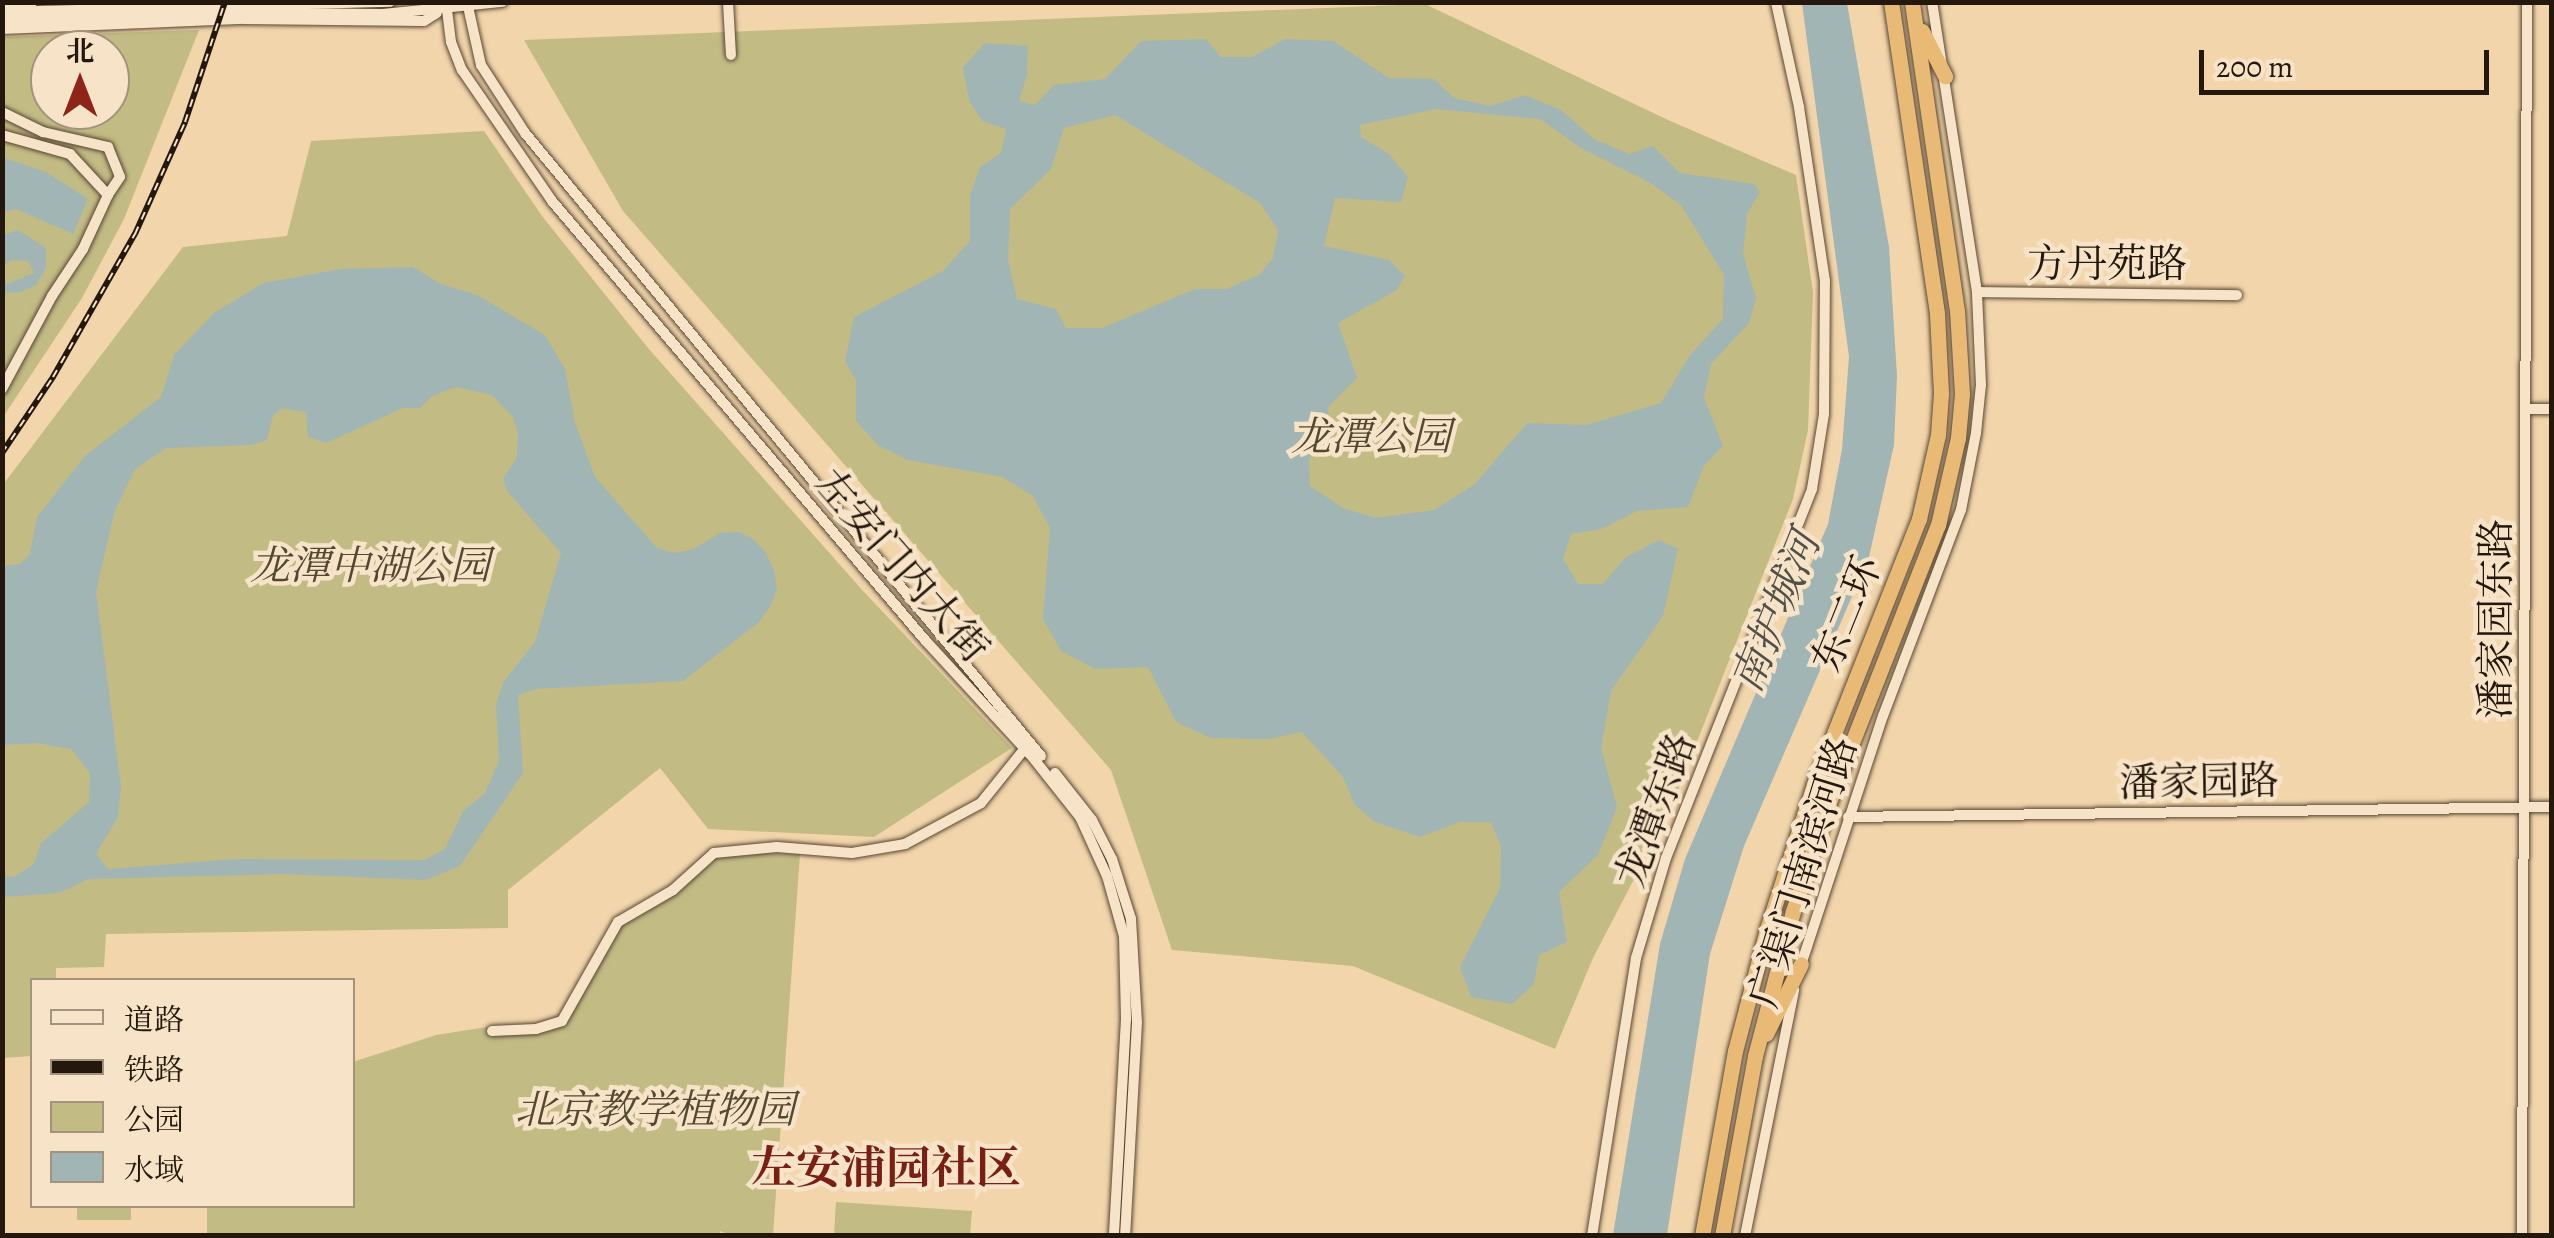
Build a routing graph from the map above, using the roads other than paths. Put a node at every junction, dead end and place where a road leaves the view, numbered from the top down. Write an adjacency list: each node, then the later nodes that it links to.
1 (33, 2): 10 (street)
2 (390, 2): 14 (street)
3 (428, 2): 11 (street)
4 (502, 2): 12 (street)
5 (728, 2): 17 (street)
6 (1776, 2): 36 (street, 龙潭东路)
7 (1891, 2): 37 (highway, 东二环)
8 (1932, 2): 18 (street, 广渠门南滨河路)
9 (2526, 2): 25 (street, 潘家园东路)
10 (2, 4)
11 (444, 4): 12 (street); 15 (street); 16 (street); 27 (street, 左安门内大街)
12 (467, 4): 27 (street, 左安门内大街)
13 (1913, 10): 18 (highway); 33 (highway, 东二环)
14 (2, 12)
15 (2, 20)
16 (2, 29)
17 (731, 55)
18 (1945, 76): 22 (street, 广渠门南滨河路)
19 (2, 112): 21 (street)
20 (2, 135): 21 (street)
21 (108, 195): 24 (street)
22 (1976, 292): 23 (street, 方丹苑路); 30 (street, 广渠门南滨河路)
23 (2237, 295)
24 (2, 389)
25 (2526, 409): 26 (street); 28 (street, 潘家园东路)
26 (2552, 409)
27 (1028, 746): 32 (street); 34 (street, 左安门内大街); 35 (street, 左安门内大街)
28 (2525, 807): 29 (street, 潘家园路); 30 (street, 潘家园路); 40 (street, 潘家园东路)
29 (2552, 807)
30 (1848, 817): 31 (street, 广渠门南滨河路)
31 (1801, 964): 33 (highway); 39 (street, 广渠门南滨河路)
32 (492, 1031)
33 (1755, 1056): 38 (highway, 东二环)
34 (1114, 1236)
35 (1125, 1236)
36 (1592, 1236)
37 (1702, 1236)
38 (1722, 1236)
39 (1745, 1236)
40 (2522, 1236)

